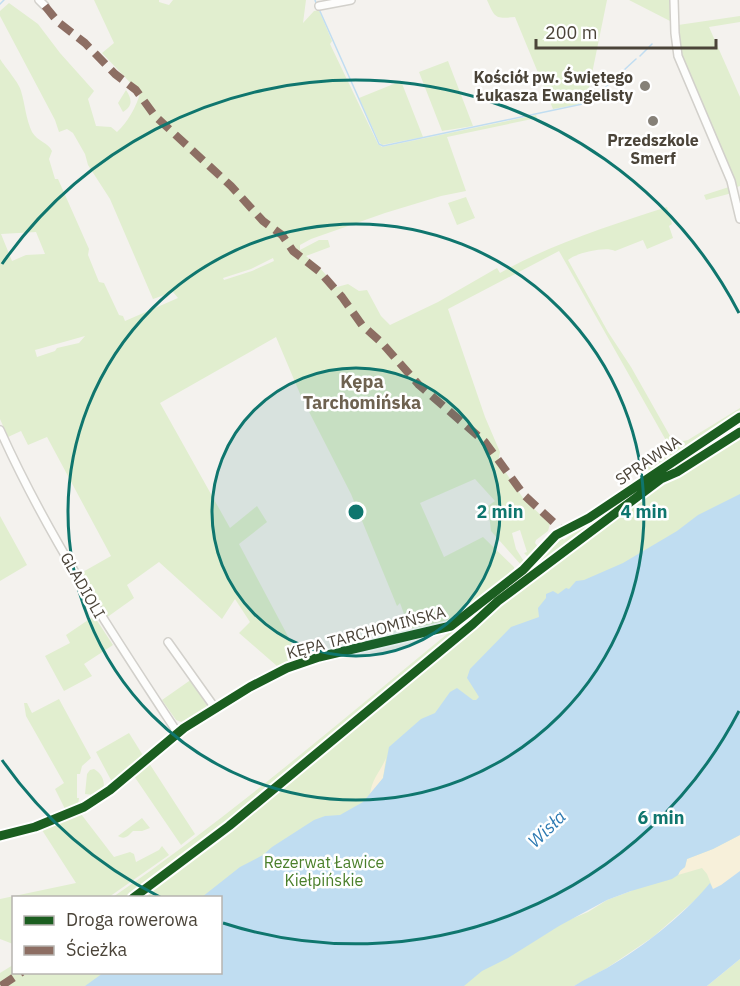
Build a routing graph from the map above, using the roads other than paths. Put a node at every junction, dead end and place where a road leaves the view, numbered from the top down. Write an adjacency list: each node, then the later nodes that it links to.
1 (351, 0): 3 (street)
2 (674, 0): 4 (street)
3 (319, 6)
4 (740, 219)
5 (740, 417): 7 (street, SPRAWNA)
6 (0, 430): 10 (street, GLADIOLI)
7 (573, 528): 9 (street, KĘPA TARCHOMIŃSKA)
8 (168, 642): 9 (street)
9 (215, 708): 10 (street, KĘPA TARCHOMIŃSKA)
10 (177, 732): 11 (street, KĘPA TARCHOMIŃSKA)
11 (0, 836)

